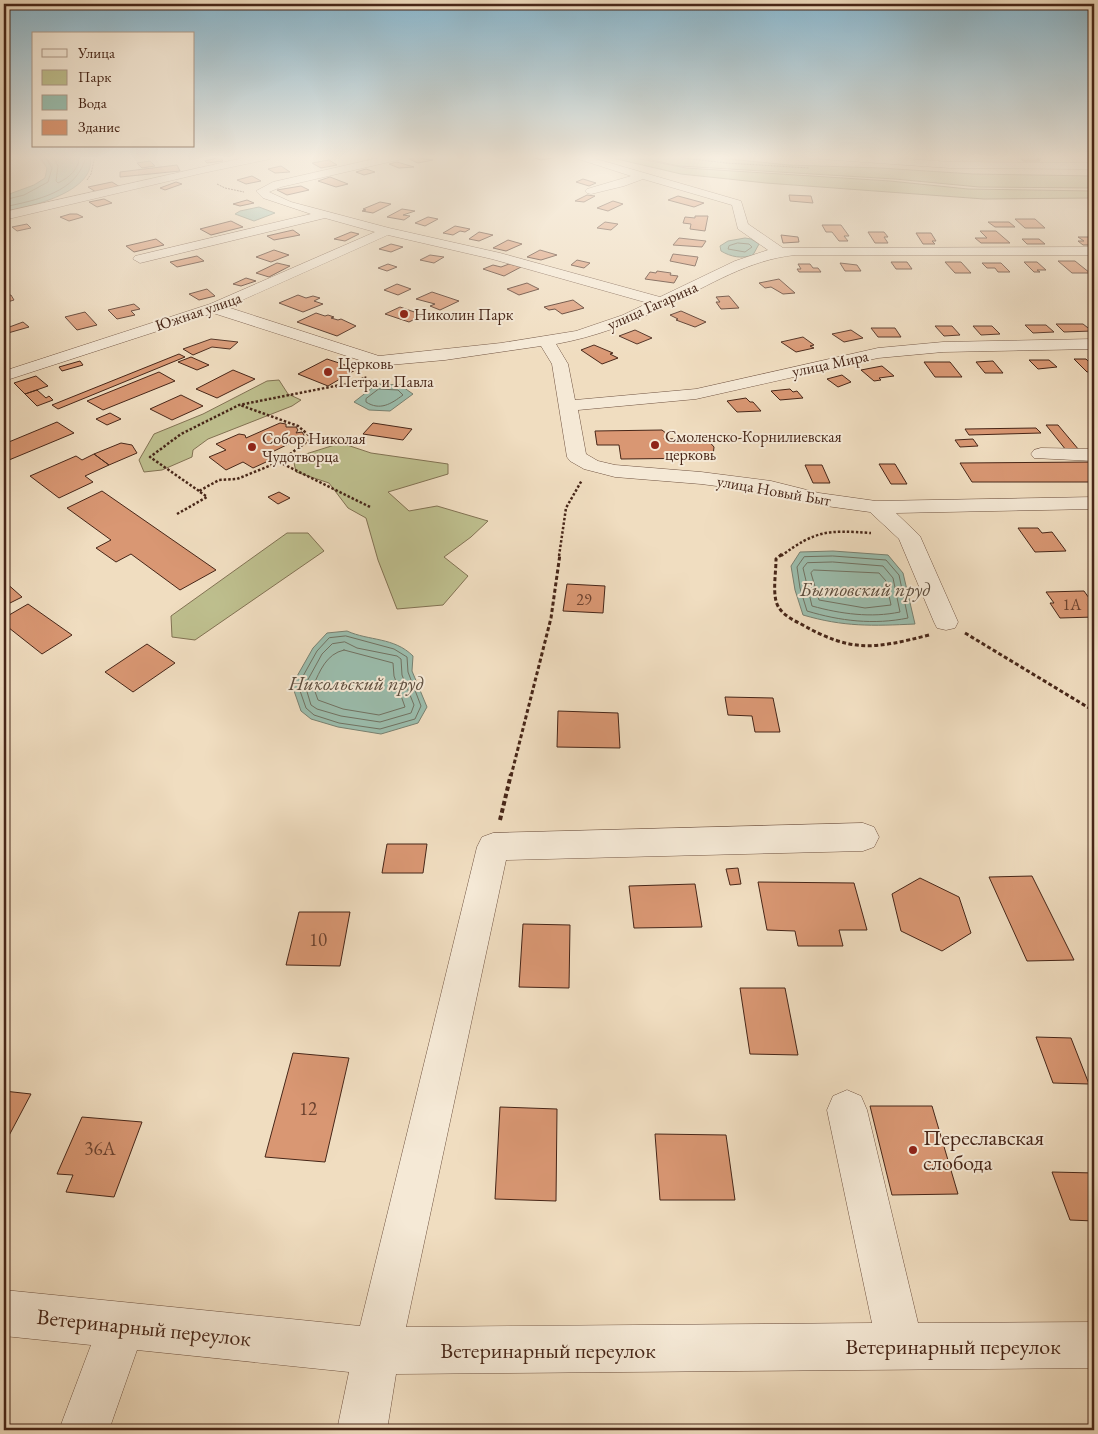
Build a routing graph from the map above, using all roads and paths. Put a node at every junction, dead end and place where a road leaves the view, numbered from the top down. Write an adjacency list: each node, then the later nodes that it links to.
1 (275, 223): 5 (street)
2 (288, 223): 5 (street)
3 (358, 223): 6 (street)
4 (741, 223): 8 (street)
5 (270, 227): 9 (street)
6 (387, 231): 10 (street); 11 (street, Южная улица)
7 (1094, 251): 8 (street, улица Гагарина)
8 (781, 252): 10 (street, улица Гагарина)
9 (140, 259)
10 (663, 302): 12 (street, улица Гагарина)
11 (214, 308): 14 (street, улица Гагарина); 15 (street, Южная улица)
12 (546, 341): 14 (street, улица Гагарина); 17 (street)
13 (1094, 344): 17 (street, улица Мира)
14 (402, 359): 16 (path)
15 (4, 376)
16 (239, 405): 20 (path); 22 (path)
17 (568, 406): 21 (street)
18 (1041, 454): 19 (street)
19 (1094, 456)
20 (279, 462): 22 (path); 24 (path)
21 (591, 465): 25 (street, улица Новый Быт); 31 (path)
22 (199, 491): 26 (path)
23 (1094, 503): 25 (street, улица Новый Быт)
24 (370, 507)
25 (876, 507): 27 (street)
26 (177, 514)
27 (909, 536): 28 (street); 28 (path)
28 (946, 622): 29 (path)
29 (1094, 711)
30 (864, 837): 31 (street)
31 (493, 847): 37 (street)
32 (847, 1110): 36 (street)
33 (4, 1313): 34 (street, Ветеринарный переулок)
34 (122, 1325): 37 (street, Ветеринарный переулок); 38 (street)
35 (1094, 1345): 36 (street, Ветеринарный переулок)
36 (900, 1347): 37 (street, Ветеринарный переулок)
37 (377, 1351): 39 (street)
38 (84, 1430)
39 (362, 1430)

